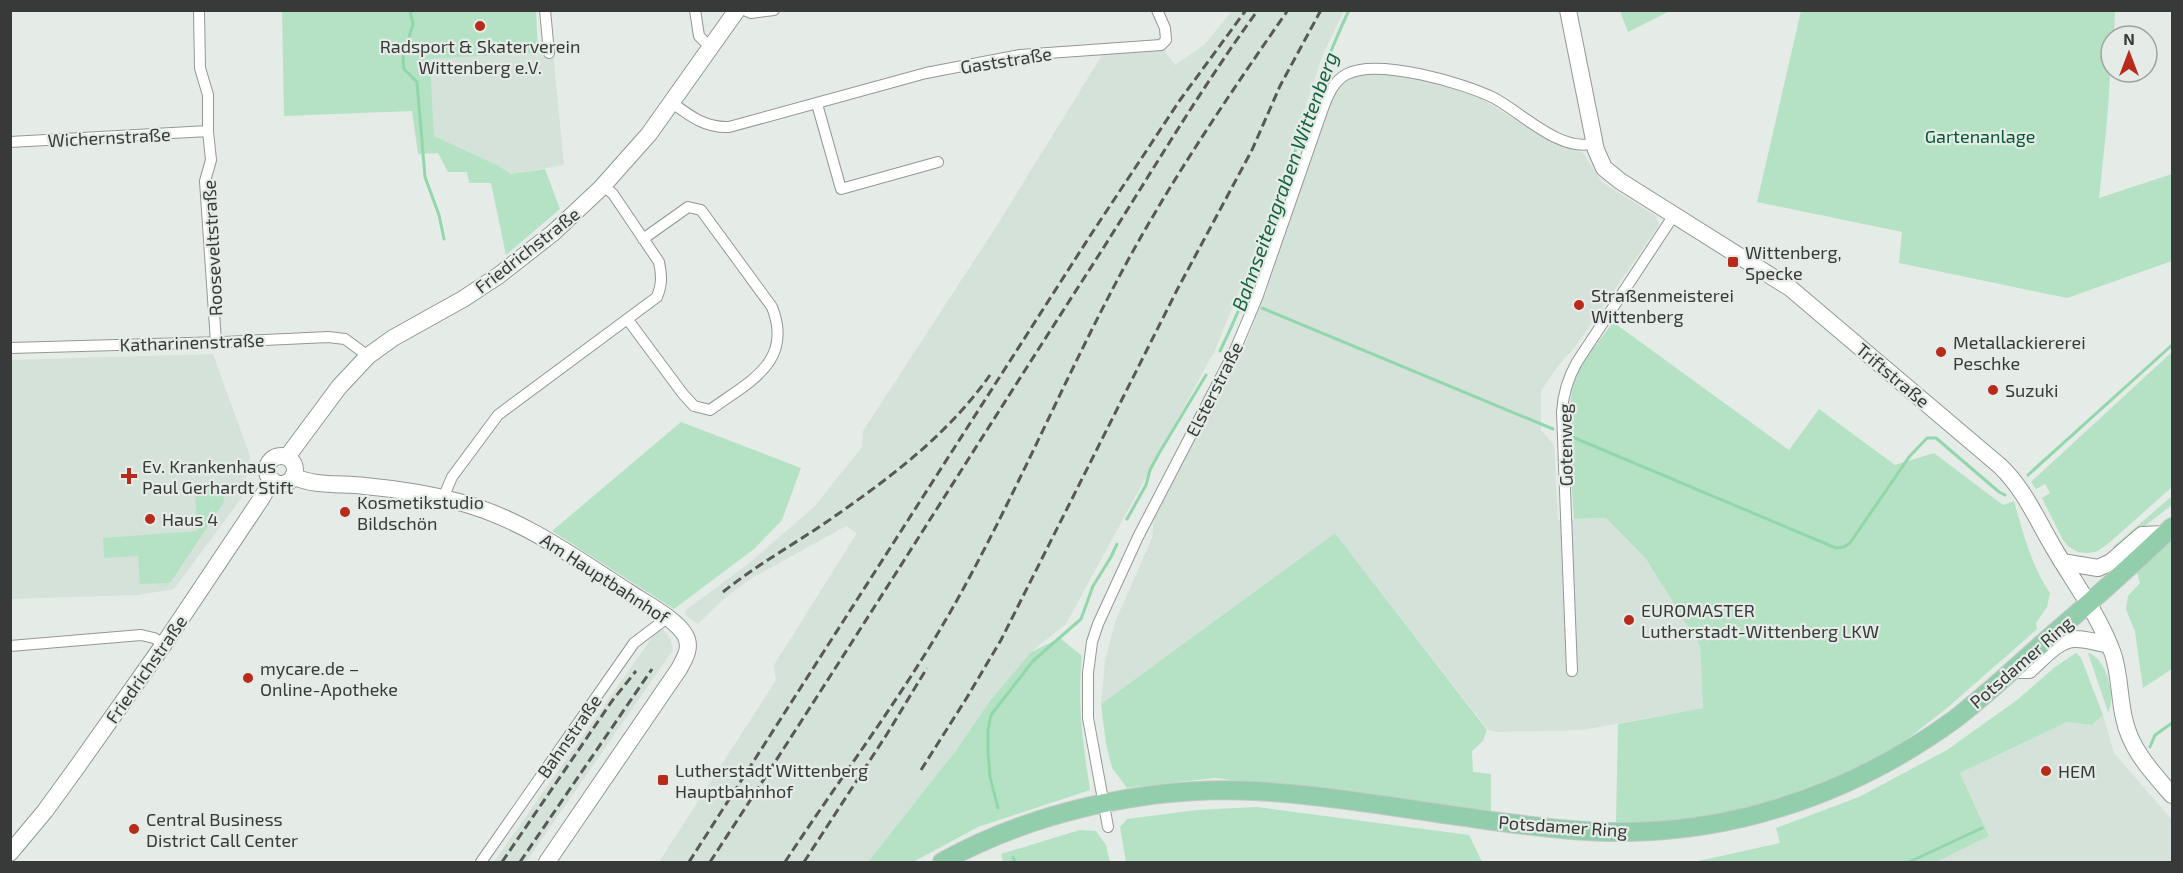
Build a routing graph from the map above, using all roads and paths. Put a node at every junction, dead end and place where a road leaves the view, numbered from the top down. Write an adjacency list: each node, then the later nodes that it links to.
1 (199, 10): 13 (street, Rooseveltstraße)
2 (545, 10): 10 (street)
3 (695, 10): 9 (street)
4 (737, 10): 9 (street, Friedrichstraße)
5 (744, 10): 6 (street)
6 (774, 10)
7 (1157, 10): 12 (street, Gaststraße)
8 (1568, 10): 15 (street, Triftstraße)
9 (710, 47): 11 (street, Friedrichstraße)
10 (549, 53)
11 (671, 102): 12 (street, Gaststraße); 17 (street, Friedrichstraße)
12 (817, 104): 16 (street)
13 (208, 131): 14 (street, Wichernstraße); 21 (street, Rooseveltstraße)
14 (10, 142)
15 (1595, 143): 18 (street, Triftstraße); 38 (street, Elsterstraße)
16 (938, 162)
17 (604, 186): 19 (street); 23 (street, Friedrichstraße)
18 (1674, 215): 29 (street, Triftstraße); 36 (street, Gotenweg)
19 (643, 239): 20 (street); 20 (street)
20 (628, 320): 27 (street)
21 (216, 342): 22 (street, Katharinenstraße); 23 (street, Katharinenstraße)
22 (10, 348)
23 (368, 356): 24 (street, Friedrichstraße)
24 (287, 457): 25 (street); 26 (street, Friedrichstraße)
25 (293, 476): 26 (street); 27 (street, Am Hauptbahnhof)
26 (272, 480): 32 (street, Friedrichstraße)
27 (443, 498): 31 (street, Am Hauptbahnhof)
28 (2169, 530): 29 (street); 30 (main road, Potsdamer Ring)
29 (2062, 562): 30 (street, Triftstraße)
30 (2087, 604): 33 (street, Triftstraße); 35 (main road, Potsdamer Ring)
31 (667, 618): 41 (street, Bahnstraße); 42 (street, Am Hauptbahnhof)
32 (164, 644): 34 (street); 40 (street, Friedrichstraße)
33 (2109, 645): 35 (street); 37 (street, Triftstraße)
34 (10, 646)
35 (2014, 670): 38 (main road, Potsdamer Ring)
36 (1572, 671)
37 (2172, 795)
38 (1104, 804): 39 (street, Elsterstraße); 43 (main road, Potsdamer Ring)
39 (1108, 827)
40 (10, 853)
41 (481, 862)
42 (547, 862)
43 (942, 862)

